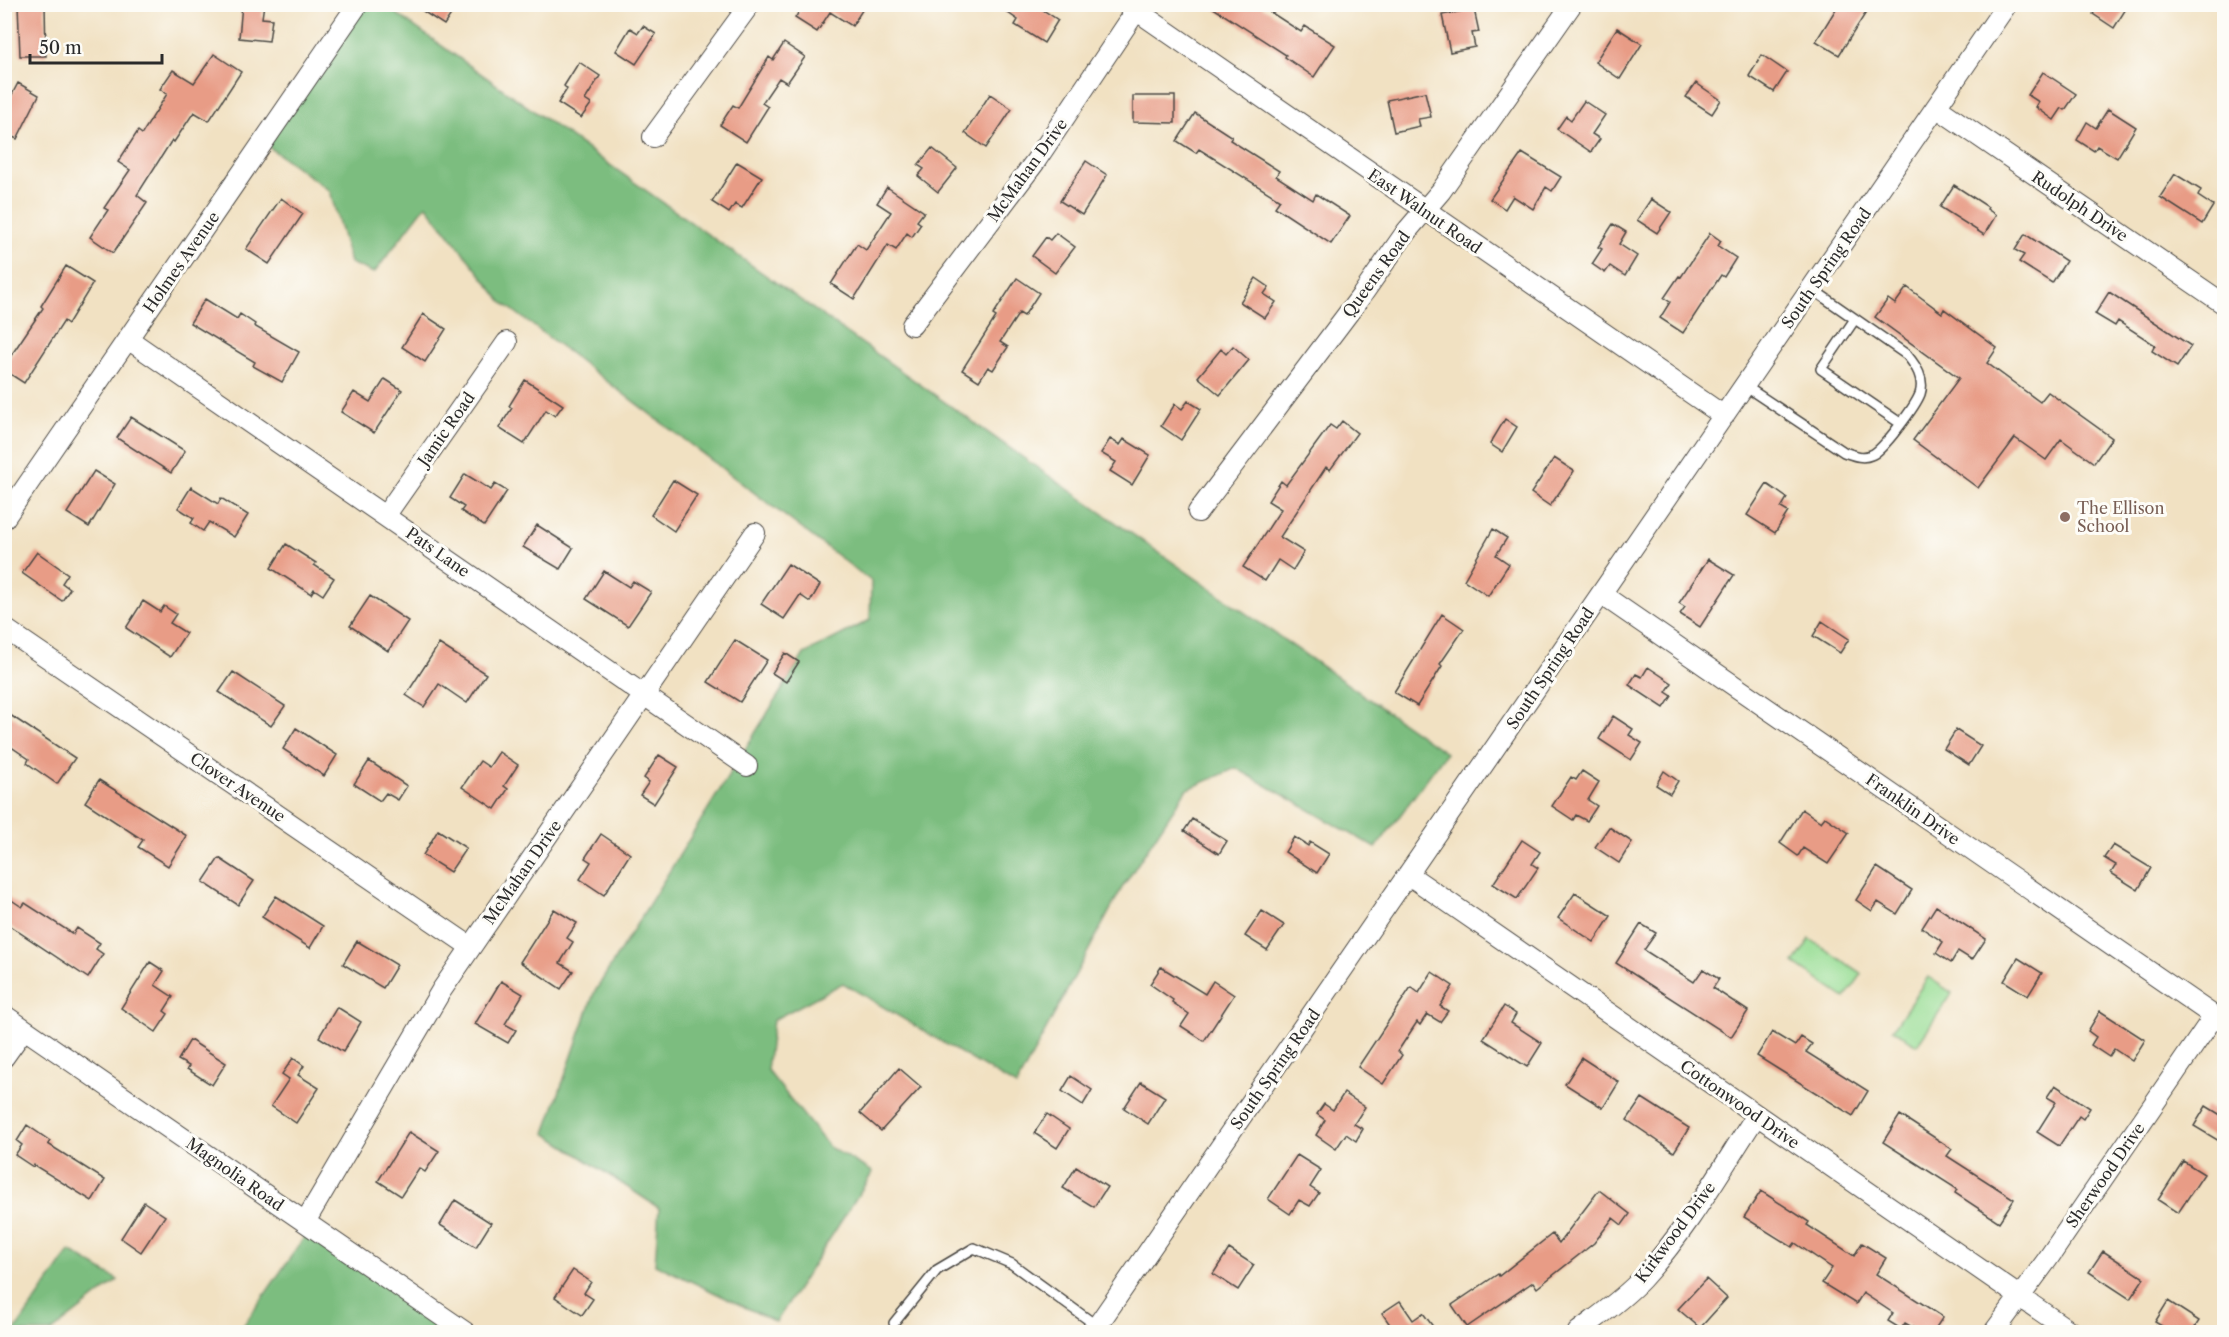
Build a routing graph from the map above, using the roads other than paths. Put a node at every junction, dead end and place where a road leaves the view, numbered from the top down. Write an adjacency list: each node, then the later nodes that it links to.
1 (358, 4): 13 (street, Holmes Avenue)
2 (750, 4): 7 (street)
3 (2007, 4): 6 (street, South Spring Road)
4 (1131, 8): 8 (street, East Walnut Road); 12 (street, McMahan Drive)
5 (1563, 8): 8 (street, Queens Road)
6 (1936, 107): 9 (street, South Spring Road); 10 (street, Rudolph Drive)
7 (653, 137)
8 (1424, 210): 16 (street, East Walnut Road); 18 (street, Queens Road)
9 (1812, 289): 11 (lane); 15 (street, South Spring Road)
10 (2224, 304)
11 (1855, 319): 17 (lane); 17 (lane)
12 (912, 325)
13 (128, 339): 19 (street, Pats Lane); 20 (street, Holmes Avenue)
14 (507, 342): 19 (street, Jamic Road)
15 (1745, 386): 16 (street, South Spring Road); 17 (lane)
16 (1724, 416): 22 (street, South Spring Road)
17 (1900, 423)
18 (1198, 512)
19 (385, 516): 24 (street, Pats Lane)
20 (4, 519)
21 (755, 532): 24 (street, McMahan Drive)
22 (1601, 594): 26 (street, South Spring Road); 29 (street, Franklin Drive)
23 (4, 628): 27 (street, Clover Avenue)
24 (644, 694): 25 (street, Pats Lane); 27 (street, McMahan Drive)
25 (747, 766)
26 (1409, 875): 32 (street, Cottonwood Drive); 36 (street, South Spring Road)
27 (471, 947): 33 (street, McMahan Drive)
28 (4, 1015): 30 (street, Magnolia Road)
29 (2219, 1020): 34 (street, Sherwood Drive)
30 (24, 1029): 31 (street); 33 (street, Magnolia Road)
31 (4, 1057)
32 (1756, 1116): 34 (street, Cottonwood Drive); 38 (street, Kirkwood Drive)
33 (305, 1222): 37 (street, Magnolia Road)
34 (2020, 1297): 39 (street, Sherwood Drive); 40 (street, Cottonwood Drive)
35 (894, 1323): 36 (lane)
36 (1095, 1329)
37 (465, 1332)
38 (1578, 1332)
39 (1994, 1332)
40 (2071, 1332)

